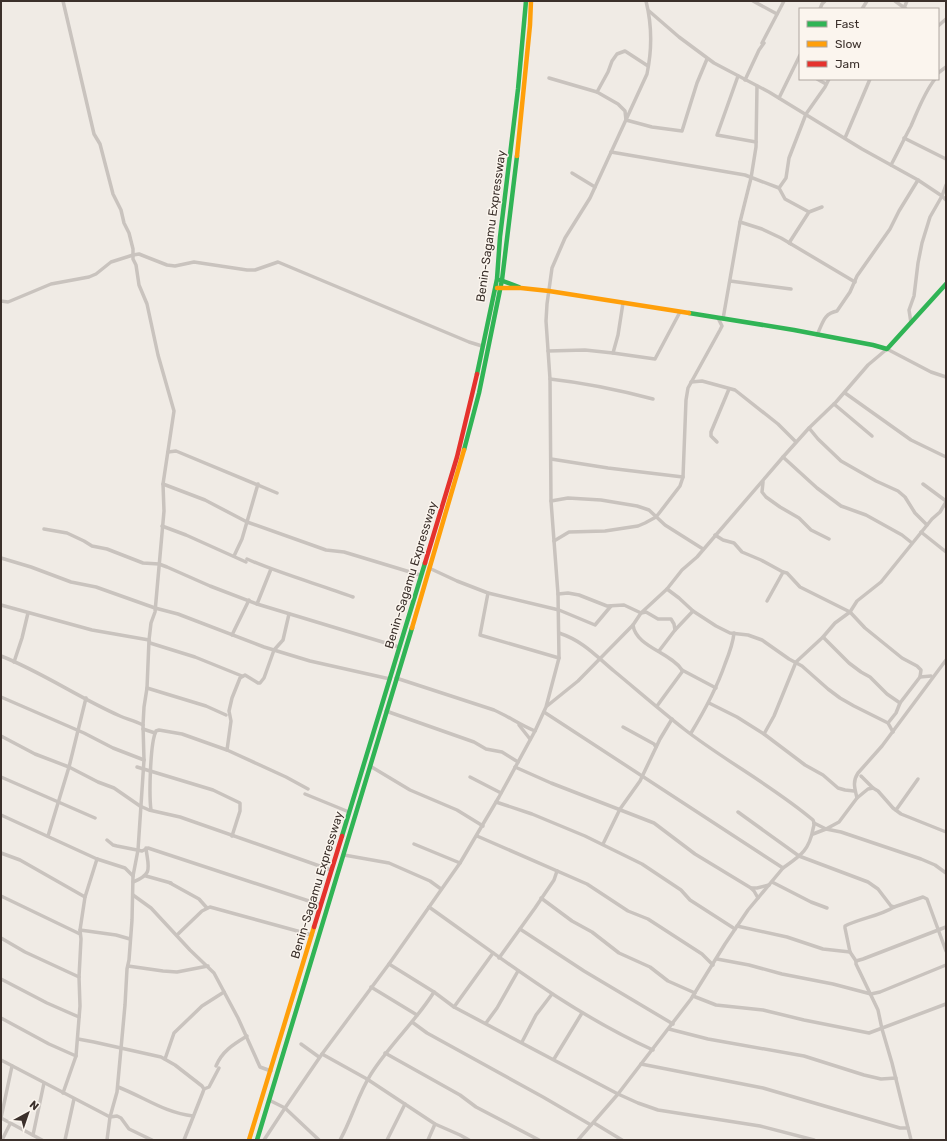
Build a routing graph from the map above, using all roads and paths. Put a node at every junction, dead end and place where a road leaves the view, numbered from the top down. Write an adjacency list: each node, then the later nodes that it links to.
1 (63, 1): 51 (street)
2 (526, 1): 52 (main road, Benin-Sagamu Expressway)
3 (531, 1): 52 (main road)
4 (646, 1): 12 (street)
5 (753, 1): 13 (street)
6 (784, 1): 13 (street)
7 (818, 1): 10 (street)
8 (895, 1): 11 (street)
9 (907, 1): 11 (street)
10 (823, 3)
11 (904, 8)
12 (649, 11): 15 (street); 16 (street)
13 (777, 14): 21 (street)
14 (799, 57): 17 (street)
15 (708, 59): 19 (street); 31 (street)
16 (648, 66): 28 (street); 31 (street)
17 (795, 66): 18 (street); 29 (street)
18 (799, 68)
19 (738, 76): 21 (street); 34 (street)
20 (549, 78): 28 (street)
21 (745, 80): 27 (street)
22 (819, 80): 26 (street)
23 (828, 80): 26 (street)
24 (870, 80): 32 (street)
25 (934, 80): 33 (street)
26 (826, 84): 30 (street)
27 (757, 86): 29 (street); 34 (street)
28 (597, 92): 31 (street)
29 (779, 98): 30 (street)
30 (806, 114): 32 (street); 43 (street)
31 (626, 120): 35 (street)
32 (845, 138): 37 (street)
33 (904, 138): 36 (street); 37 (street)
34 (756, 142): 39 (street)
35 (611, 152): 39 (street); 42 (street)
36 (946, 159)
37 (891, 165): 40 (street)
38 (572, 173): 42 (street)
39 (751, 178): 43 (street); 49 (street)
40 (918, 180): 44 (street); 55 (street)
41 (945, 186): 44 (street); 45 (street)
42 (595, 187): 60 (street)
43 (779, 188): 48 (street)
44 (935, 191): 45 (street)
45 (942, 196): 46 (street); 65 (street)
46 (946, 200)
47 (822, 208): 48 (street)
48 (808, 212): 50 (street)
49 (740, 222): 50 (street); 53 (street)
50 (789, 243): 54 (street); 55 (street)
51 (133, 255): 61 (street); 67 (street); 82 (street)
52 (499, 279): 57 (main road); 58 (main road)
53 (730, 281): 59 (street); 64 (street)
54 (849, 282)
55 (855, 282): 66 (street)
56 (946, 284): 65 (main road)
57 (498, 288): 58 (main road); 67 (main road, Benin-Sagamu Expressway); 109 (main road)
58 (520, 288): 60 (main road)
59 (791, 289)
60 (549, 291): 62 (main road); 69 (street)
61 (1, 302)
62 (623, 303): 63 (main road); 70 (street)
63 (680, 312): 64 (main road); 70 (street)
64 (721, 318): 66 (main road); 73 (street)
65 (911, 323): 68 (main road)
66 (818, 335): 68 (main road)
67 (482, 346): 112 (main road, Benin-Sagamu Expressway)
68 (887, 349): 71 (street); 75 (street)
69 (548, 351): 70 (street); 72 (street)
70 (613, 352)
71 (946, 377)
72 (550, 379): 76 (street); 85 (street)
73 (691, 382): 74 (street); 86 (street)
74 (729, 388): 80 (street); 81 (street)
75 (845, 392): 77 (street); 84 (street)
76 (653, 399)
77 (834, 404): 78 (street); 79 (street)
78 (809, 428): 81 (street); 96 (street)
79 (872, 436)
80 (718, 442)
81 (796, 442): 83 (street)
82 (168, 452): 88 (street); 89 (street)
83 (783, 457): 87 (street); 103 (street)
84 (946, 457)
85 (551, 459): 86 (street); 92 (street)
86 (683, 477): 94 (street)
87 (763, 481): 100 (street); 101 (street)
88 (163, 484): 95 (street); 97 (street)
89 (258, 484): 91 (street); 95 (street)
90 (923, 484): 93 (street)
91 (277, 493)
92 (551, 501): 94 (street); 102 (street)
93 (946, 501): 96 (street)
94 (656, 517): 102 (street); 104 (street)
95 (247, 522): 106 (street); 112 (street)
96 (926, 525): 99 (street)
97 (162, 526): 106 (street); 108 (street)
98 (44, 529): 108 (street)
99 (921, 532): 103 (street); 105 (street)
100 (715, 535): 104 (street); 111 (street)
101 (829, 539)
102 (554, 542): 115 (street)
103 (912, 543): 126 (street)
104 (703, 549): 113 (street)
105 (946, 552)
106 (234, 556): 110 (street)
107 (1, 558): 122 (street)
108 (158, 564): 117 (street); 122 (street)
109 (429, 568): 114 (street); 149 (main road)
110 (271, 569): 116 (street); 119 (street)
111 (783, 572): 118 (street); 126 (street)
112 (420, 576): 136 (main road, Benin-Sagamu Expressway)
113 (667, 589): 124 (street); 125 (street)
114 (488, 593): 123 (street); 140 (street)
115 (558, 594): 121 (street); 123 (street)
116 (353, 597)
117 (249, 600): 119 (street); 133 (street)
118 (767, 601)
119 (257, 604): 128 (street)
120 (1, 605): 127 (street)
121 (611, 606): 123 (street); 125 (street)
122 (155, 608): 133 (street); 135 (street)
123 (559, 610): 131 (street)
124 (693, 611): 130 (street); 132 (street)
125 (641, 612): 129 (street); 130 (street)
126 (850, 612): 134 (street); 148 (street)
127 (28, 613): 135 (street); 143 (street)
128 (289, 614): 136 (street); 137 (street)
129 (633, 625): 138 (street); 141 (street)
130 (674, 630): 138 (street)
131 (559, 633): 140 (street); 141 (street)
132 (734, 633): 144 (street); 152 (street)
133 (232, 635): 137 (street)
134 (823, 637): 144 (street); 155 (street)
135 (149, 640): 146 (street); 151 (street)
136 (399, 647): 150 (main road, Benin-Sagamu Expressway)
137 (274, 650): 146 (street); 150 (street)
138 (659, 651): 145 (street)
139 (1, 656): 143 (street)
140 (559, 658): 158 (street)
141 (600, 659): 157 (street); 158 (street)
142 (946, 660): 170 (street)
143 (14, 662): 154 (street)
144 (796, 662): 163 (street); 173 (street)
145 (682, 670): 152 (street); 157 (street)
146 (242, 676): 177 (street)
147 (931, 676): 148 (street)
148 (920, 677): 155 (street)
149 (396, 678): 159 (main road); 164 (street)
150 (390, 679): 206 (main road, Benin-Sagamu Expressway)
151 (147, 688): 161 (street); 165 (street)
152 (716, 688): 156 (street)
153 (1, 697): 167 (street)
154 (86, 698): 165 (street); 167 (street)
155 (900, 703): 163 (street)
156 (709, 704): 172 (street); 173 (street)
157 (657, 706): 162 (street)
158 (546, 707): 160 (street)
159 (386, 712): 179 (street); 180 (main road)
160 (544, 712): 169 (street); 186 (street)
161 (226, 715)
162 (672, 719): 172 (street); 176 (street)
163 (888, 723): 170 (street)
164 (518, 724): 169 (street); 175 (street)
165 (143, 725): 168 (street)
166 (624, 727): 176 (street)
167 (78, 730): 178 (street); 181 (street)
168 (143, 730): 171 (street); 178 (street)
169 (535, 731): 175 (street)
170 (893, 732): 195 (street)
171 (155, 733): 177 (street); 185 (street)
172 (691, 734): 210 (street)
173 (764, 734): 195 (street)
174 (1, 736): 181 (street)
175 (530, 739): 179 (street)
176 (656, 747): 186 (street)
177 (227, 750): 193 (street)
178 (144, 760): 184 (street)
179 (518, 762): 183 (street)
180 (370, 766): 211 (street); 225 (main road)
181 (69, 767): 201 (street); 202 (street)
182 (137, 767): 185 (street); 191 (street); 216 (street)
183 (515, 767): 197 (street); 203 (street)
184 (143, 770): 185 (street); 194 (street)
185 (151, 771): 196 (street)
186 (642, 776): 203 (street); 229 (street)
187 (861, 776): 192 (street)
188 (1, 777): 201 (street)
189 (470, 777): 197 (street)
190 (918, 779): 205 (street)
191 (199, 784)
192 (873, 788): 199 (street); 205 (street)
193 (308, 789)
194 (142, 790): 196 (street); 202 (street)
195 (854, 791): 199 (street)
196 (150, 793): 204 (street)
197 (501, 793): 200 (street)
198 (305, 794): 206 (street)
199 (857, 798): 212 (street)
200 (496, 802): 211 (street); 220 (street)
201 (58, 803): 209 (street); 215 (street)
202 (140, 806): 204 (street); 222 (street)
203 (620, 809): 220 (street); 239 (street)
204 (151, 810): 216 (street)
205 (896, 810): 213 (street)
206 (349, 812): 230 (main road, Benin-Sagamu Expressway)
207 (738, 812): 226 (street)
208 (1, 814): 215 (street)
209 (96, 818)
210 (814, 823): 212 (street); 214 (street)
211 (483, 826): 217 (street)
212 (826, 829): 214 (street); 232 (street)
213 (946, 832)
214 (813, 834): 226 (street)
215 (48, 836): 227 (street)
216 (232, 836): 230 (street)
217 (477, 836): 228 (street); 231 (street)
218 (107, 840): 222 (street)
219 (414, 844): 228 (street)
220 (602, 844): 254 (street)
221 (146, 848): 222 (street); 224 (street); 248 (street)
222 (140, 850): 224 (street); 233 (street)
223 (1, 853): 244 (street)
224 (147, 853): 234 (street)
225 (344, 854): 240 (street); 316 (main road)
226 (799, 856): 229 (street); 250 (street)
227 (97, 859): 233 (street); 244 (street)
228 (460, 863): 240 (street)
229 (783, 868): 237 (street)
230 (331, 870): 248 (main road, Benin-Sagamu Expressway)
231 (558, 871): 246 (street); 269 (street)
232 (946, 872)
233 (134, 876): 235 (street)
234 (146, 876): 235 (street); 236 (street)
235 (133, 882): 242 (street)
236 (170, 883): 238 (street); 251 (street)
237 (771, 884): 239 (street); 247 (street); 252 (street)
238 (178, 885)
239 (751, 888): 247 (street)
240 (441, 889): 249 (street)
241 (1, 896): 257 (street)
242 (133, 896): 258 (street); 261 (street)
243 (931, 896): 245 (street)
244 (85, 897): 257 (street)
245 (924, 897): 250 (street); 256 (street)
246 (541, 898): 255 (street); 281 (street)
247 (758, 898): 254 (street)
248 (321, 905): 259 (main road, Benin-Sagamu Expressway)
249 (429, 906): 264 (street); 268 (street)
250 (894, 907): 263 (street)
251 (207, 908): 258 (street); 259 (street)
252 (827, 908)
253 (946, 927): 256 (street)
254 (736, 928): 263 (street); 266 (street)
255 (520, 929): 265 (street); 290 (street)
256 (937, 929): 262 (street); 267 (street)
257 (80, 932): 261 (street); 274 (street)
258 (177, 935): 272 (street)
259 (312, 935): 307 (main road, Benin-Sagamu Expressway)
260 (1, 938): 274 (street)
261 (130, 939): 271 (street)
262 (946, 951)
263 (850, 952): 267 (street)
264 (493, 953): 265 (street); 283 (street)
265 (499, 958): 273 (street)
266 (717, 959): 269 (street); 280 (street)
267 (856, 961): 280 (street)
268 (389, 964): 276 (street); 278 (street)
269 (713, 965): 281 (street)
270 (946, 965): 280 (street)
271 (128, 966): 272 (street); 297 (street)
272 (208, 966): 277 (street)
273 (518, 971): 279 (street); 289 (street)
274 (79, 977): 286 (street)
275 (1, 979): 286 (street)
276 (372, 988): 285 (street); 301 (street)
277 (224, 992): 293 (street); 302 (street)
278 (434, 992): 283 (street); 285 (street)
279 (552, 994): 284 (street); 295 (street)
280 (871, 994): 292 (street)
281 (694, 995): 290 (street); 292 (street)
282 (946, 1004): 292 (street)
283 (454, 1007): 289 (street)
284 (582, 1013): 298 (street); 303 (street)
285 (417, 1015): 288 (street)
286 (79, 1017): 294 (street)
287 (1, 1018): 300 (street)
288 (412, 1022): 299 (street); 324 (street)
289 (486, 1023): 295 (street)
290 (673, 1024): 291 (street)
291 (669, 1029): 298 (street); 308 (street)
292 (882, 1029): 308 (street)
293 (247, 1036): 307 (street); 312 (street)
294 (78, 1039): 297 (street); 300 (street)
295 (522, 1042): 303 (street)
296 (301, 1044): 301 (street)
297 (120, 1048): 302 (street); 311 (street)
298 (652, 1050): 305 (street)
299 (385, 1054): 309 (street); 341 (street)
300 (76, 1056): 313 (street)
301 (321, 1056): 309 (street); 318 (street)
302 (164, 1059): 312 (street)
303 (554, 1059): 314 (street)
304 (1, 1060): 306 (street)
305 (641, 1064): 314 (street); 325 (street)
306 (12, 1066): 310 (street); 321 (street)
307 (270, 1071): 333 (main road, Benin-Sagamu Expressway)
308 (896, 1078): 325 (street)
309 (367, 1079): 317 (street); 337 (street)
310 (44, 1082): 313 (street); 326 (street)
311 (118, 1087): 319 (street); 320 (street)
312 (204, 1089): 319 (street)
313 (63, 1093): 315 (street)
314 (618, 1094): 324 (street); 344 (street)
315 (74, 1098): 320 (street); 329 (street)
316 (269, 1100): 318 (street); 334 (main road)
317 (405, 1104): 323 (street); 338 (street)
318 (284, 1108): 335 (street); 336 (street)
319 (193, 1116): 332 (street)
320 (110, 1117): 330 (street); 331 (street)
321 (1, 1118): 322 (street)
322 (10, 1124): 326 (street); 327 (street)
323 (435, 1124): 339 (street); 340 (street)
324 (592, 1124): 342 (street); 343 (street)
325 (908, 1128): 345 (street)
326 (33, 1135): 328 (street)
327 (2, 1140)
328 (40, 1140)
329 (65, 1140)
330 (107, 1140)
331 (152, 1140)
332 (184, 1140)
333 (249, 1140)
334 (257, 1140)
335 (264, 1140)
336 (319, 1140)
337 (340, 1140)
338 (387, 1140)
339 (428, 1140)
340 (469, 1140)
341 (539, 1140)
342 (578, 1140)
343 (622, 1140)
344 (814, 1140)
345 (911, 1140)

